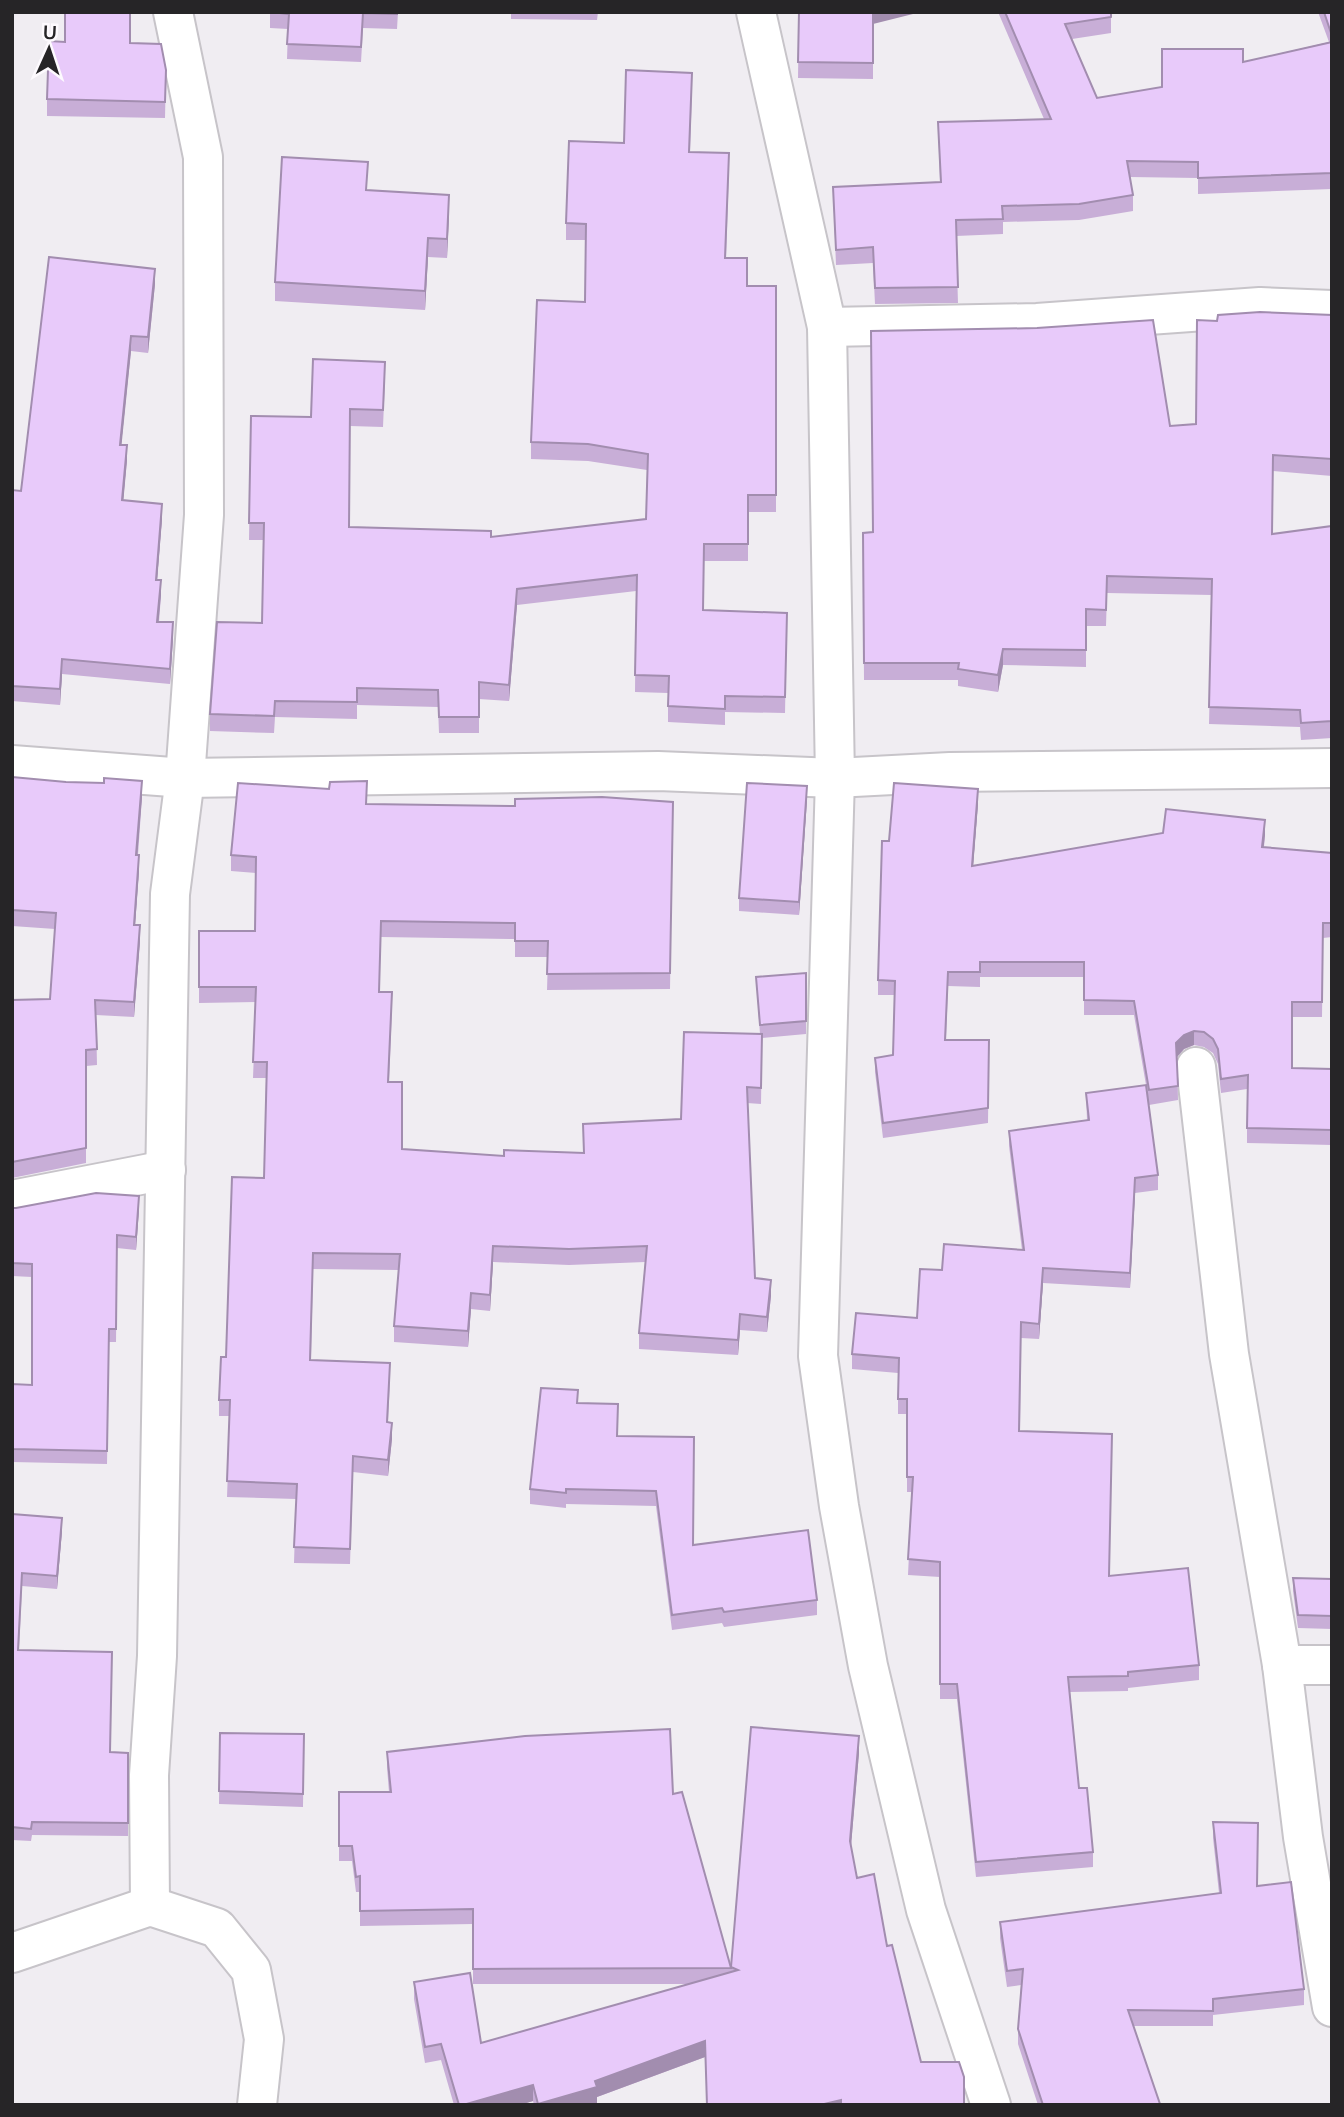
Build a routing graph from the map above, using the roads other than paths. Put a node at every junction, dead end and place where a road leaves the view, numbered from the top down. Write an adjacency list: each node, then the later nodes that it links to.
1 (173, 12): 7 (street)
2 (756, 12): 4 (street)
3 (1332, 310): 4 (street)
4 (827, 327): 8 (street)
5 (12, 765): 7 (street)
6 (1332, 768): 8 (street)
7 (185, 778): 8 (street); 10 (street)
8 (835, 778): 18 (street)
9 (1196, 1067): 12 (street)
10 (166, 1170): 11 (street); 14 (street)
11 (12, 1200)
12 (1282, 1665): 13 (street); 16 (street)
13 (1332, 1665)
14 (150, 1906): 15 (street); 17 (street)
15 (12, 1953)
16 (1332, 2007)
17 (257, 2105)
18 (991, 2105)

